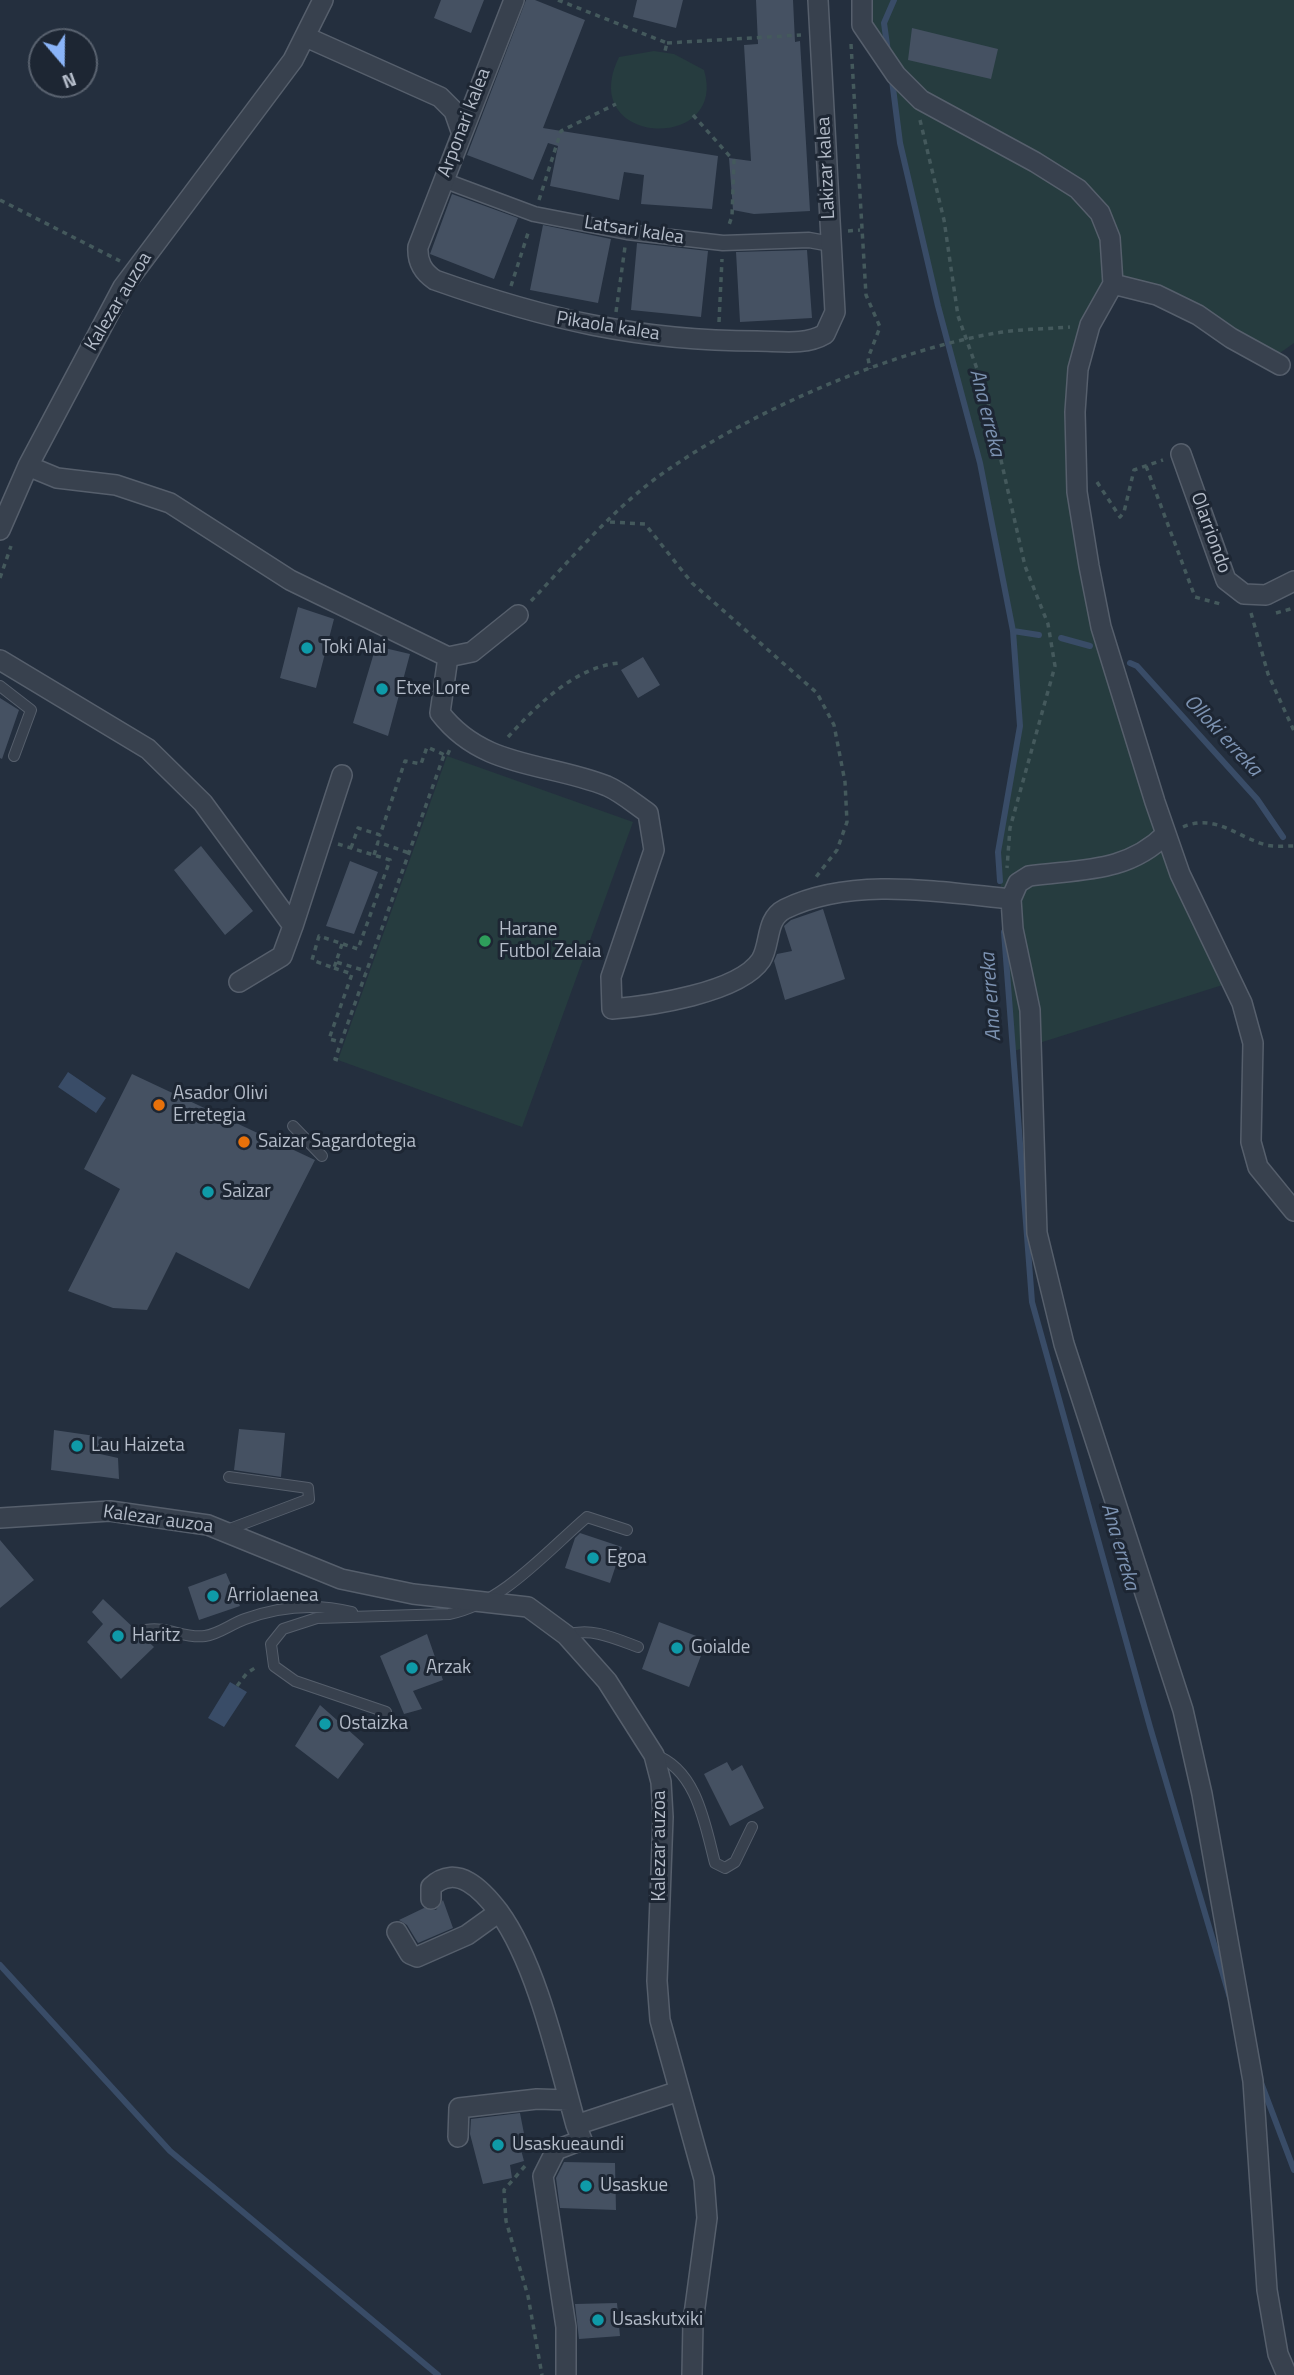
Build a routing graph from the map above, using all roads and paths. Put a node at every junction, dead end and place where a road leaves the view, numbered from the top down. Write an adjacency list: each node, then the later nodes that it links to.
1 (323, 0): 7 (street, Kalezar auzoa)
2 (514, 0): 11 (street, Arponari kalea)
3 (558, 0): 9 (path)
4 (818, 0): 6 (street, Lakizar kalea)
5 (862, 0): 12 (street)
6 (820, 34): 9 (path); 22 (street, Lakizar kalea)
7 (306, 37): 13 (street); 24 (street, Kalezar auzoa)
8 (851, 40): 33 (path)
9 (667, 43): 10 (path)
10 (665, 51)
11 (478, 87): 13 (street); 16 (street, Arponari kalea)
12 (912, 91): 25 (street); 31 (path)
13 (440, 97): 16 (street)
14 (616, 104): 19 (path)
15 (693, 115): 21 (path)
16 (461, 131): 17 (street, Arponari kalea)
17 (443, 180): 19 (street, Latsari kalea); 23 (street, Arponari kalea)
18 (0, 200): 24 (path)
19 (534, 214): 20 (street, Latsari kalea); 26 (path)
20 (627, 232): 21 (street, Latsari kalea); 28 (path)
21 (723, 243): 22 (street, Latsari kalea); 30 (path)
22 (831, 244): 29 (street, Lakizar kalea)
23 (418, 247): 26 (street, Pikaola kalea)
24 (135, 269): 35 (street, Kalezar auzoa)
25 (1113, 284): 27 (street); 32 (street)
26 (505, 305): 28 (street, Pikaola kalea)
27 (1090, 325): 31 (path); 36 (street)
28 (613, 331): 30 (street, Pikaola kalea)
29 (825, 334): 30 (street, Pikaola kalea)
30 (719, 341)
31 (963, 341): 33 (path); 60 (path)
32 (1279, 365)
33 (870, 370): 37 (path)
34 (1181, 454): 36 (path); 40 (street, Olarriondo)
35 (28, 467): 38 (street, Kalezar auzoa); 43 (street)
36 (1077, 468): 53 (street)
37 (608, 522): 42 (path); 59 (path)
38 (7, 535): 39 (path)
39 (0, 578)
40 (1294, 580)
41 (1252, 608): 47 (path)
42 (518, 615): 43 (street)
43 (448, 657): 48 (street)
44 (0, 660): 61 (street)
45 (619, 663): 50 (path)
46 (0, 685): 51 (lane)
47 (1294, 731)
48 (456, 734): 49 (path); 50 (street)
49 (444, 755): 56 (path); 57 (path)
50 (493, 755): 60 (street)
51 (13, 757)
52 (342, 775): 61 (street)
53 (1166, 834): 55 (path); 60 (street); 73 (street)
54 (337, 843): 56 (path)
55 (1294, 846)
56 (351, 848): 58 (path)
57 (409, 853): 58 (path); 67 (path)
58 (374, 855): 62 (path)
59 (815, 879)
60 (1012, 899): 99 (street)
61 (293, 926): 68 (street)
62 (342, 944): 64 (path); 65 (path)
63 (310, 946): 64 (path)
64 (316, 948): 66 (path)
65 (336, 962): 66 (path); 67 (path)
66 (334, 968): 69 (path)
67 (367, 971): 69 (path)
68 (239, 982)
69 (341, 1042): 70 (path)
70 (338, 1060)
71 (293, 1126): 72 (lane)
72 (322, 1156)
73 (1294, 1211)
74 (229, 1477): 76 (lane)
75 (0, 1518): 76 (street, Kalezar auzoa)
76 (227, 1530): 78 (street, Kalezar auzoa)
77 (627, 1530): 78 (lane)
78 (487, 1600): 79 (lane); 81 (street, Kalezar auzoa)
79 (363, 1615): 80 (lane); 83 (lane)
80 (146, 1630)
81 (566, 1635): 82 (lane); 86 (street, Kalezar auzoa)
82 (638, 1647)
83 (274, 1661): 84 (path); 85 (lane)
84 (237, 1686)
85 (386, 1713)
86 (654, 1755): 87 (lane); 91 (street, Kalezar auzoa)
87 (752, 1827)
88 (431, 1899): 89 (street)
89 (499, 1912): 90 (street); 92 (street)
90 (397, 1932)
91 (679, 2091): 93 (street); 98 (street, Kalezar auzoa)
92 (569, 2100): 93 (street); 94 (street)
93 (576, 2125): 97 (street)
94 (458, 2137)
95 (532, 2158): 96 (path)
96 (542, 2375)
97 (566, 2375)
98 (692, 2375)
99 (1286, 2375)

